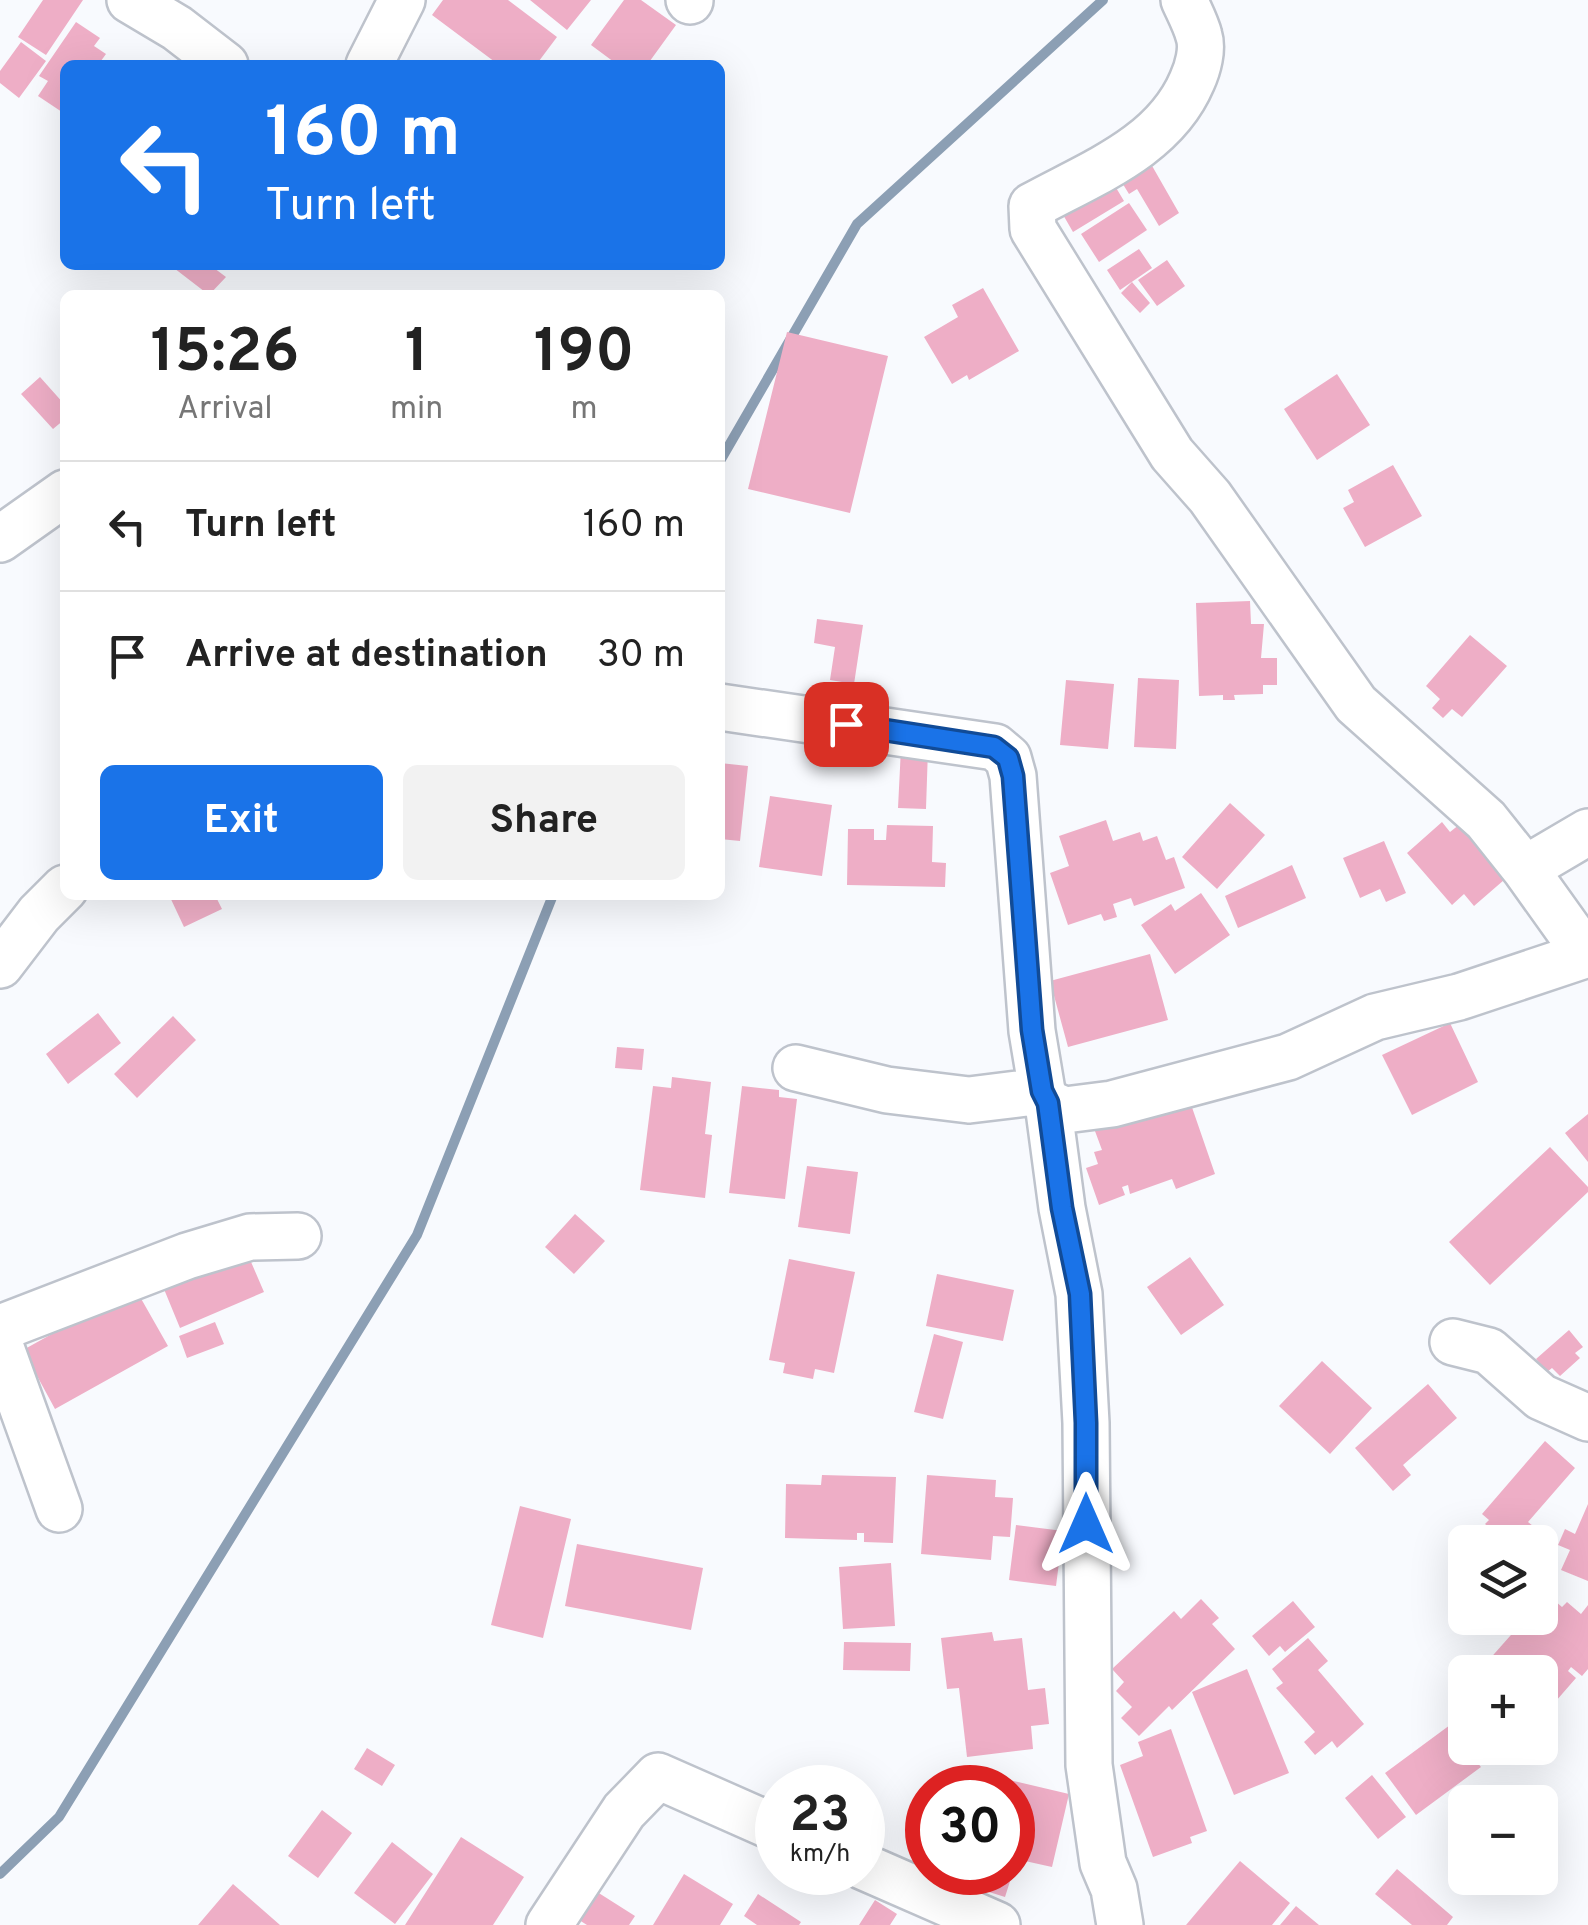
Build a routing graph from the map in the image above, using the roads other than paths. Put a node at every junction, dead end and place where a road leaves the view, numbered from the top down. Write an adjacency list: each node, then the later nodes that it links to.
1 (130, 0): 4 (street)
2 (402, 0): 5 (street)
3 (1184, 0): 10 (street)
4 (218, 60)
5 (372, 60)
6 (60, 496): 7 (street)
7 (0, 538)
8 (725, 708): 15 (street)
9 (1588, 832): 10 (street)
10 (1526, 869): 12 (street)
11 (60, 893): 13 (street)
12 (1588, 953): 15 (street)
13 (0, 965)
14 (796, 1068): 15 (street)
15 (1045, 1097): 26 (street)
16 (298, 1236): 17 (street)
17 (0, 1328)
18 (1453, 1342): 20 (street)
19 (0, 1346): 21 (street)
20 (1588, 1418)
21 (59, 1509)
22 (755, 1819): 24 (street)
23 (885, 1876): 25 (street)
24 (550, 1925)
25 (996, 1925)
26 (1120, 1925)

